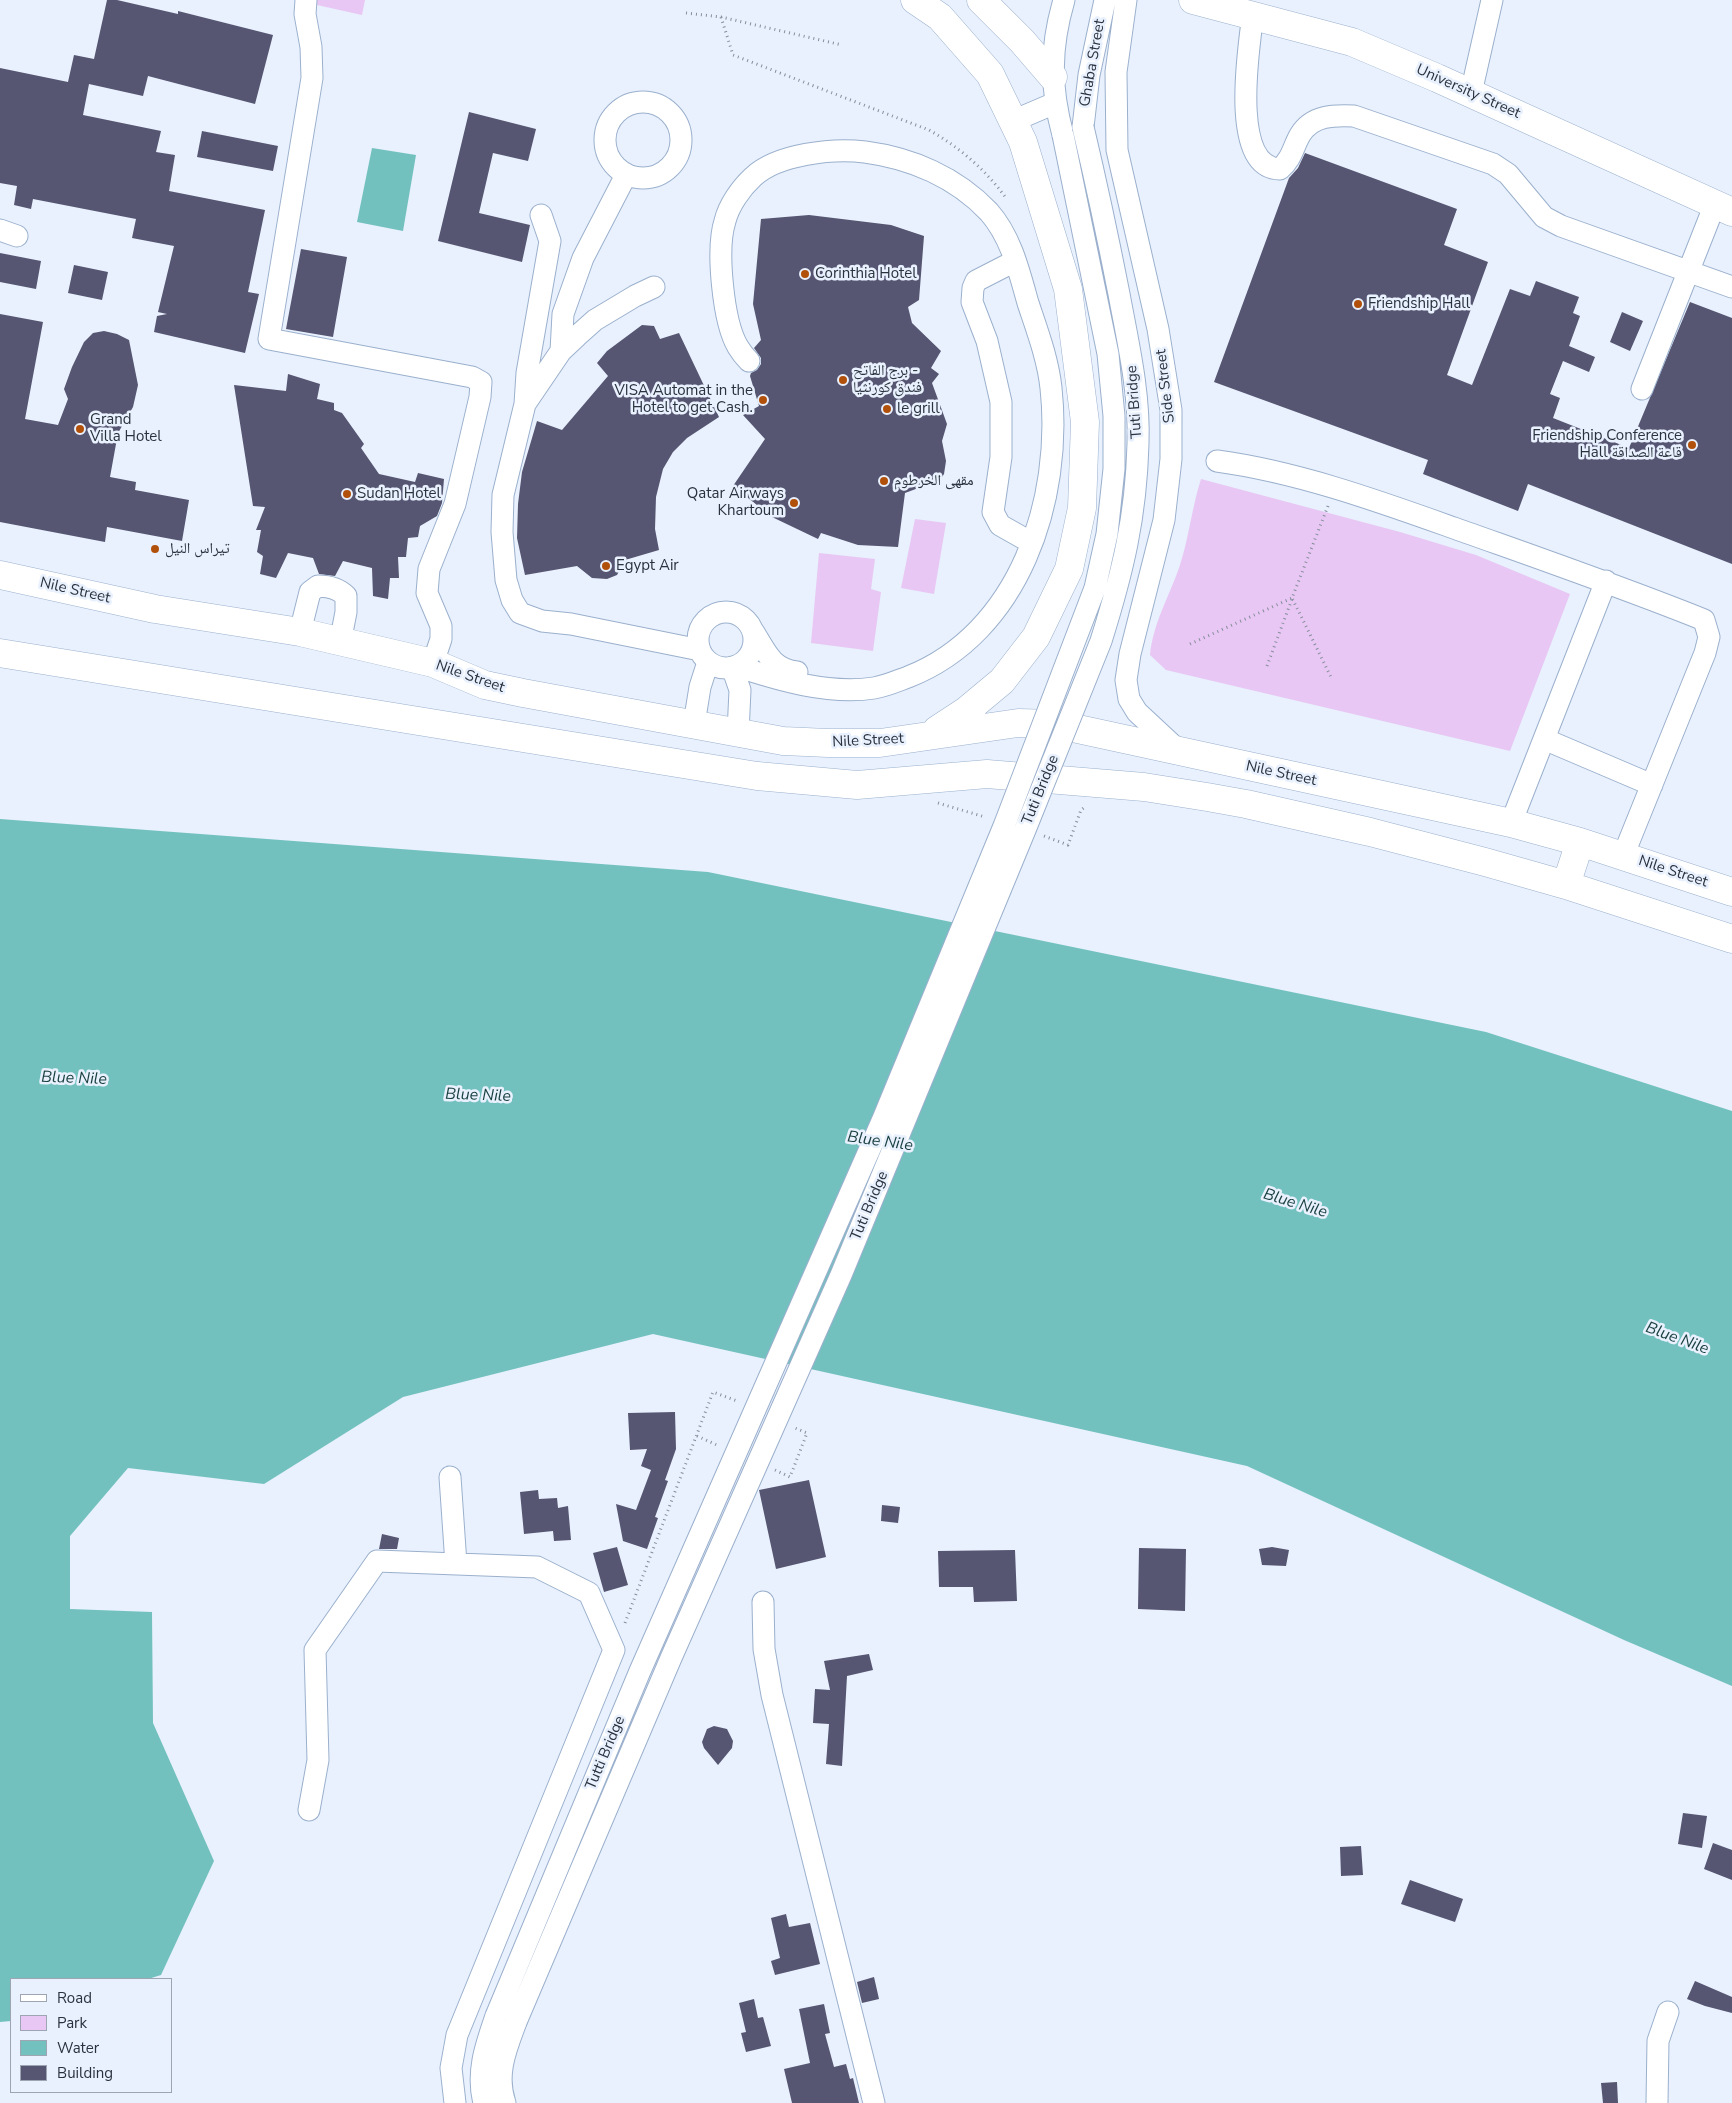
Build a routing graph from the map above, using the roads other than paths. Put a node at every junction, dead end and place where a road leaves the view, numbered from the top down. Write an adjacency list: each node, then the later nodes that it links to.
1 (306, 0): 35 (street)
2 (915, 0): 12 (main road)
3 (981, 0): 10 (main road)
4 (1064, 0): 10 (street, Ghaba Street)
5 (1105, 0): 13 (street, Ghaba Street)
6 (1126, 0): 41 (street, Side Street)
7 (1193, 0): 9 (main road, University Street)
8 (1492, 0): 11 (street)
9 (1253, 14): 11 (main road, University Street); 19 (street)
10 (1054, 90): 12 (street); 14 (street, Ghaba Street)
11 (1471, 93): 16 (main road, University Street)
12 (1013, 121): 39 (main road)
13 (1083, 127): 56 (street, Tuti Bridge, bridge)
14 (1063, 135): 55 (street, Tuti Bridge, bridge)
15 (626, 175): 22 (street)
16 (1724, 208): 19 (street)
17 (542, 215): 25 (street)
18 (1009, 264): 23 (street); 27 (street); 27 (street); 36 (street)
19 (1689, 270): 21 (street); 24 (street)
20 (654, 287): 22 (street)
21 (1732, 287)
22 (561, 351): 25 (street)
23 (750, 352)
24 (1642, 389)
25 (524, 404): 34 (street)
26 (1217, 461): 29 (street)
27 (1023, 538): 30 (street)
28 (0, 575): 31 (main road, Nile Street)
29 (1606, 581): 40 (street); 42 (street)
30 (753, 631): 34 (street); 36 (street)
31 (300, 632): 32 (main road, Nile Street); 32 (street)
32 (340, 643): 35 (main road, Nile Street)
33 (0, 653): 46 (main road)
34 (704, 656): 36 (street); 37 (street)
35 (434, 663): 37 (main road, Nile Street)
36 (734, 667): 38 (street)
37 (694, 724): 38 (main road, Nile Street)
38 (738, 733): 39 (main road, Nile Street)
39 (925, 738): 41 (main road, Nile Street)
40 (1544, 739): 42 (street); 43 (street)
41 (1180, 752): 43 (main road, Nile Street)
42 (1652, 785): 45 (street)
43 (1511, 823): 44 (main road, Nile Street)
44 (1580, 842): 45 (main road, Nile Street); 46 (main road)
45 (1623, 856): 47 (main road, Nile Street)
46 (1566, 885): 48 (main road)
47 (1732, 892)
48 (1732, 939)
49 (450, 1477): 50 (street)
50 (456, 1564): 52 (street); 54 (street)
51 (762, 1602): 57 (street)
52 (310, 1810)
53 (1668, 2012): 58 (street)
54 (455, 2103)
55 (484, 2103)
56 (505, 2103)
57 (874, 2103)
58 (1657, 2103)

